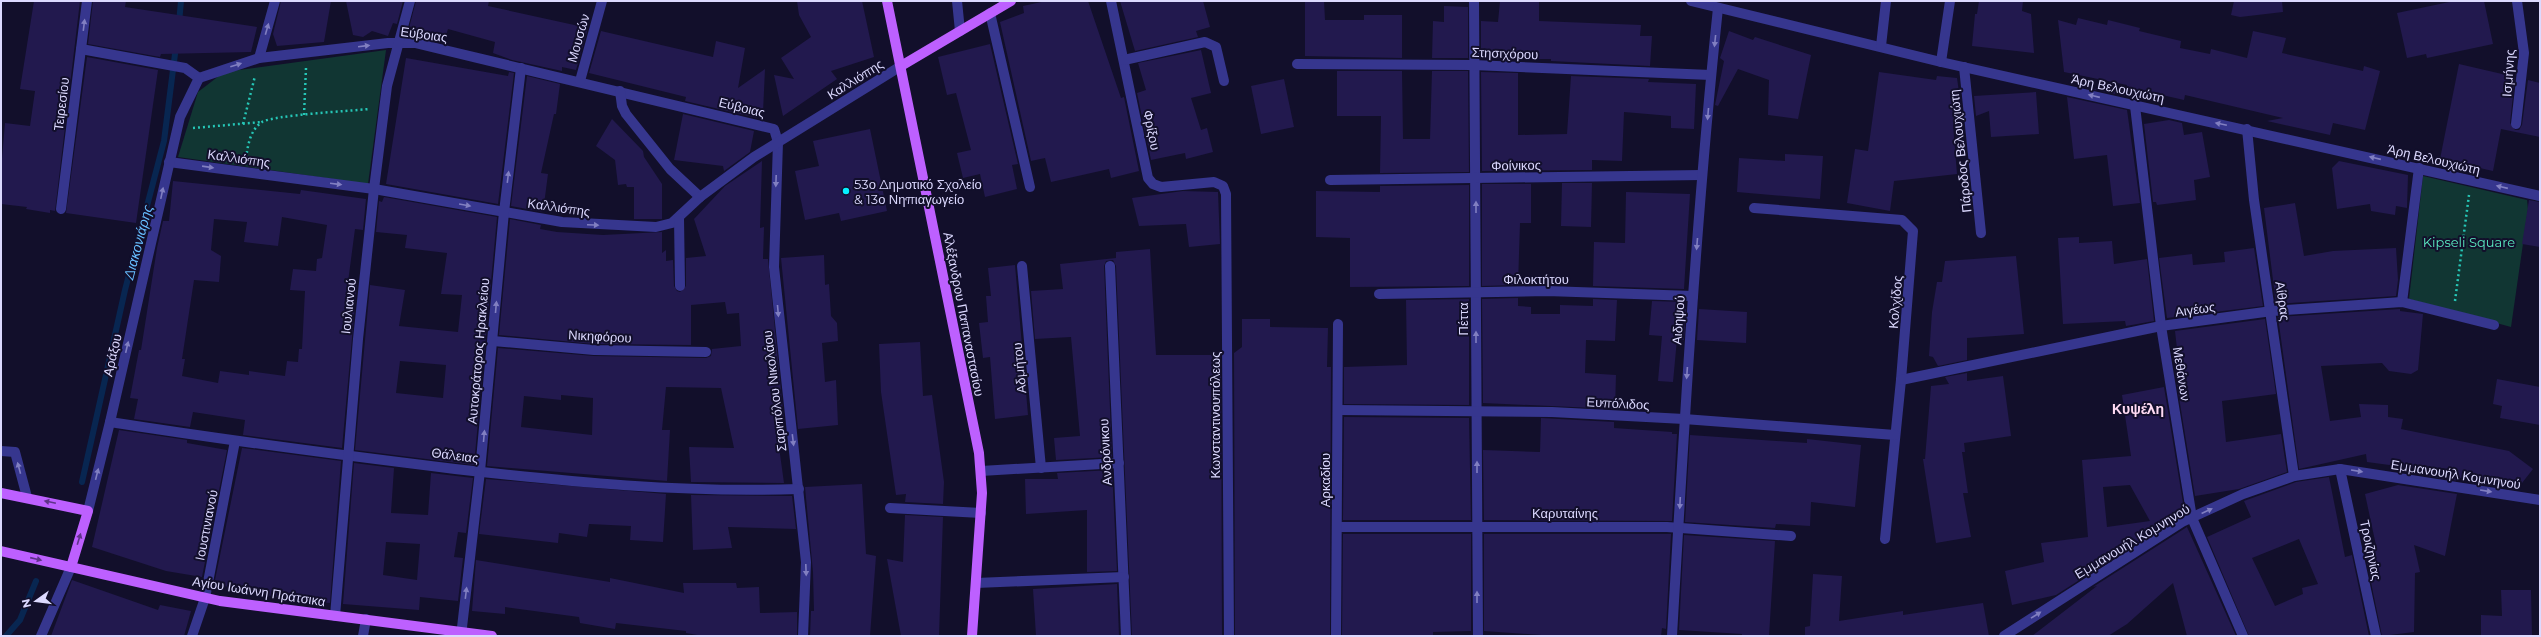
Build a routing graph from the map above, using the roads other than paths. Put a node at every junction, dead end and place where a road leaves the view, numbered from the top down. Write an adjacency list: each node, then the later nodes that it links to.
1 (87, 1): 19 (street, Τειρεσίου, one-way to 1)
2 (275, 1): 20 (street, one-way to 2)
3 (410, 1): 17 (street, Ιουλιανού)
4 (602, 1): 30 (street, Μουσών)
5 (887, 1): 25 (main road, Αλέξανδρου Παπαναστασίου)
6 (957, 1): 16 (street)
7 (1011, 1): 15 (main road)
8 (1111, 1): 21 (street, Φρίξου)
9 (1474, 1): 24 (street, Πέττα)
10 (1691, 1): 14 (street, Άρη Βελουχιώτη)
11 (1886, 1): 18 (street)
12 (1950, 1): 22 (street)
13 (2518, 1): 34 (street, Ισμήνης)
14 (1718, 8): 18 (street, Άρη Βελουχιώτη); 28 (street, Αιδηψού, one-way to 28)
15 (990, 13): 16 (main road); 42 (street)
16 (960, 31): 25 (main road)
17 (398, 42): 20 (street, Εύβοιας, one-way to 17); 27 (street, Εύβοιας); 43 (street, Ιουλιανού)
18 (1881, 46): 22 (street, Άρη Βελουχιώτη)
19 (81, 49): 29 (street); 48 (street, Τειρεσίου)
20 (259, 58): 29 (street, Εύβοιας, one-way to 20)
21 (1124, 60): 31 (street); 44 (street, Φρίξου)
22 (1941, 62): 26 (street, Άρη Βελουχιώτη)
23 (1297, 64): 24 (street, Στησιχόρου)
24 (1473, 65): 28 (street, Στησιχόρου); 40 (street, Πέττα)
25 (901, 66): 36 (street, Καλλιόπης); 78 (main road, Αλέξανδρου Παπαναστασίου)
26 (1964, 67): 33 (street, Άρη Βελουχιώτη, one-way to 26); 51 (street, Πάροδος Βελουχιώτη)
27 (521, 68): 30 (street, Εύβοιας); 49 (street, Αυτοκράτορος Ηρακλείου, one-way to 27)
28 (1711, 75): 39 (street, Αιδηψού, one-way to 39)
29 (199, 78): 37 (street, Αράξου)
30 (580, 81): 32 (street, Εύβοιας)
31 (1224, 82)
32 (620, 91): 36 (street, Εύβοιας); 46 (street)
33 (2135, 106): 35 (street, Άρη Βελουχιώτη, one-way to 33); 62 (street, Μεθάνων)
34 (2516, 124)
35 (2247, 129): 38 (street, Άρη Βελουχιώτη, one-way to 35); 59 (street, Αίθρας)
36 (778, 142): 46 (street, Καλλιόπης); 80 (street, Σαριπόλου Νικολάου, one-way to 80)
37 (169, 162): 43 (street, Καλλιόπης, one-way to 43); 69 (street, Αράξου, one-way to 37)
38 (2419, 168): 45 (street, Άρη Βελουχιώτη, one-way to 38); 58 (street)
39 (1702, 175): 40 (street, Φοίνικος); 57 (street, Αιδηψού, one-way to 57)
40 (1476, 178): 41 (street, Φοίνικος); 55 (street, Πέττα, one-way to 40)
41 (1330, 180)
42 (1030, 187)
43 (374, 189): 49 (street, Καλλιόπης, one-way to 49); 73 (street, Ιουλιανού)
44 (1226, 194): 108 (street, Κωνσταντινουπόλεως)
45 (2540, 196)
46 (700, 197): 50 (street, Καλλιόπης)
47 (1754, 208): 65 (street, Κολχίδος)
48 (60, 209)
49 (504, 212): 50 (street, Καλλιόπης, one-way to 50); 63 (street, Αυτοκράτορος Ηρακλείου, one-way to 49)
50 (679, 218): 54 (street)
51 (1981, 233)
52 (1022, 266): 75 (street, Αδμήτου)
53 (1110, 266): 74 (street, Ανδρόνικου)
54 (680, 286)
55 (1476, 292): 56 (street, Φιλοκτήτου); 57 (street, Φιλοκτήτου); 67 (street, Πέττα, one-way to 55)
56 (1379, 294)
57 (1693, 296): 68 (street, Αιδηψού, one-way to 68)
58 (2402, 302): 59 (street, Αιγέως); 61 (street, Αιγέως)
59 (2272, 312): 62 (street, Αιγέως); 79 (street, Αίθρας)
60 (1338, 324): 66 (street, Αρκαδίου)
61 (2494, 325)
62 (2161, 326): 65 (street, Αιγέως); 87 (street, Μεθάνων)
63 (493, 341): 64 (street, Νικηφόρου); 77 (street, Αυτοκράτορος Ηρακλείου, one-way to 63)
64 (706, 352)
65 (1901, 380): 70 (street, Κολχίδος)
66 (1338, 410): 67 (street, Ευπόλιδος); 89 (street, Αρκαδίου)
67 (1476, 411): 68 (street, Ευπόλιδος); 88 (street, Πέττα, one-way to 67)
68 (1684, 419): 70 (street, Ευπόλιδος); 90 (street, Αιδηψού, one-way to 90)
69 (110, 422): 71 (street, Θάλειας); 85 (street, Αράξου, one-way to 69)
70 (1896, 435): 92 (street, Κολχίδος)
71 (235, 441): 73 (street, Θάλειας); 97 (street, Ιουστινιανού)
72 (1, 451): 82 (street, one-way to 72)
73 (350, 456): 77 (street, Θάλειας); 98 (street, Ιουλιανού)
74 (1119, 462): 75 (street); 95 (street, Ανδρόνικου)
75 (1041, 468): 78 (street)
76 (2340, 469): 79 (street, Εμμανουήλ Κομνηνού); 83 (street, Εμμανουήλ Κομνηνού, one-way to 83); 114 (street, Τροιζηνίας)
77 (480, 471): 80 (street, Θάλειας); 100 (street, Αυτοκράτορος Ηρακλείου, one-way to 77)
78 (982, 471): 86 (main road, Αλέξανδρου Παπαναστασίου)
79 (2294, 476): 87 (street, Εμμανουήλ Κομνηνού, one-way to 79)
80 (799, 489): 105 (street, Σαριπόλου Νικολάου, one-way to 105)
81 (1, 493): 82 (main road)
82 (27, 497): 85 (main road, one-way to 82)
83 (2540, 500)
84 (890, 508): 86 (street)
85 (88, 511): 94 (main road, Αράξου, one-way to 85)
86 (981, 513): 96 (main road, Αλέξανδρου Παπαναστασίου)
87 (2192, 518): 112 (street, Εμμανουήλ Κομνηνού, one-way to 87); 113 (street, Μεθάνων)
88 (1477, 526): 89 (street, Καρυταίνης); 90 (street, Καρυταίνης); 110 (street, Πέττα, one-way to 88)
89 (1337, 527): 109 (street, Αρκαδίου)
90 (1679, 528): 91 (street, Καρυταίνης); 111 (street, Αιδηψού)
91 (1791, 536)
92 (1885, 539)
93 (1, 551): 94 (main road, Αγίου Ιωάννη Πράτσικα, one-way to 94)
94 (71, 567): 97 (main road, Αγίου Ιωάννη Πράτσικα); 101 (street, Αράξου)
95 (1124, 577): 96 (street); 107 (street, Ανδρόνικου)
96 (976, 583): 106 (main road, Αλέξανδρου Παπαναστασίου)
97 (205, 598): 98 (main road, Αγίου Ιωάννη Πράτσικα); 102 (street, Ιουστινιανού)
98 (335, 616): 99 (main road, Αγίου Ιωάννη Πράτσικα)
99 (366, 619): 100 (main road, Αγίου Ιωάννη Πράτσικα); 103 (street)
100 (461, 634): 104 (main road, Αγίου Ιωάννη Πράτσικα)
101 (41, 636)
102 (192, 636)
103 (363, 636)
104 (492, 636)
105 (803, 636)
106 (972, 636)
107 (1126, 636)
108 (1229, 636)
109 (1336, 636)
110 (1478, 636)
111 (1672, 636)
112 (2004, 636)
113 (2243, 636)
114 (2376, 636)

